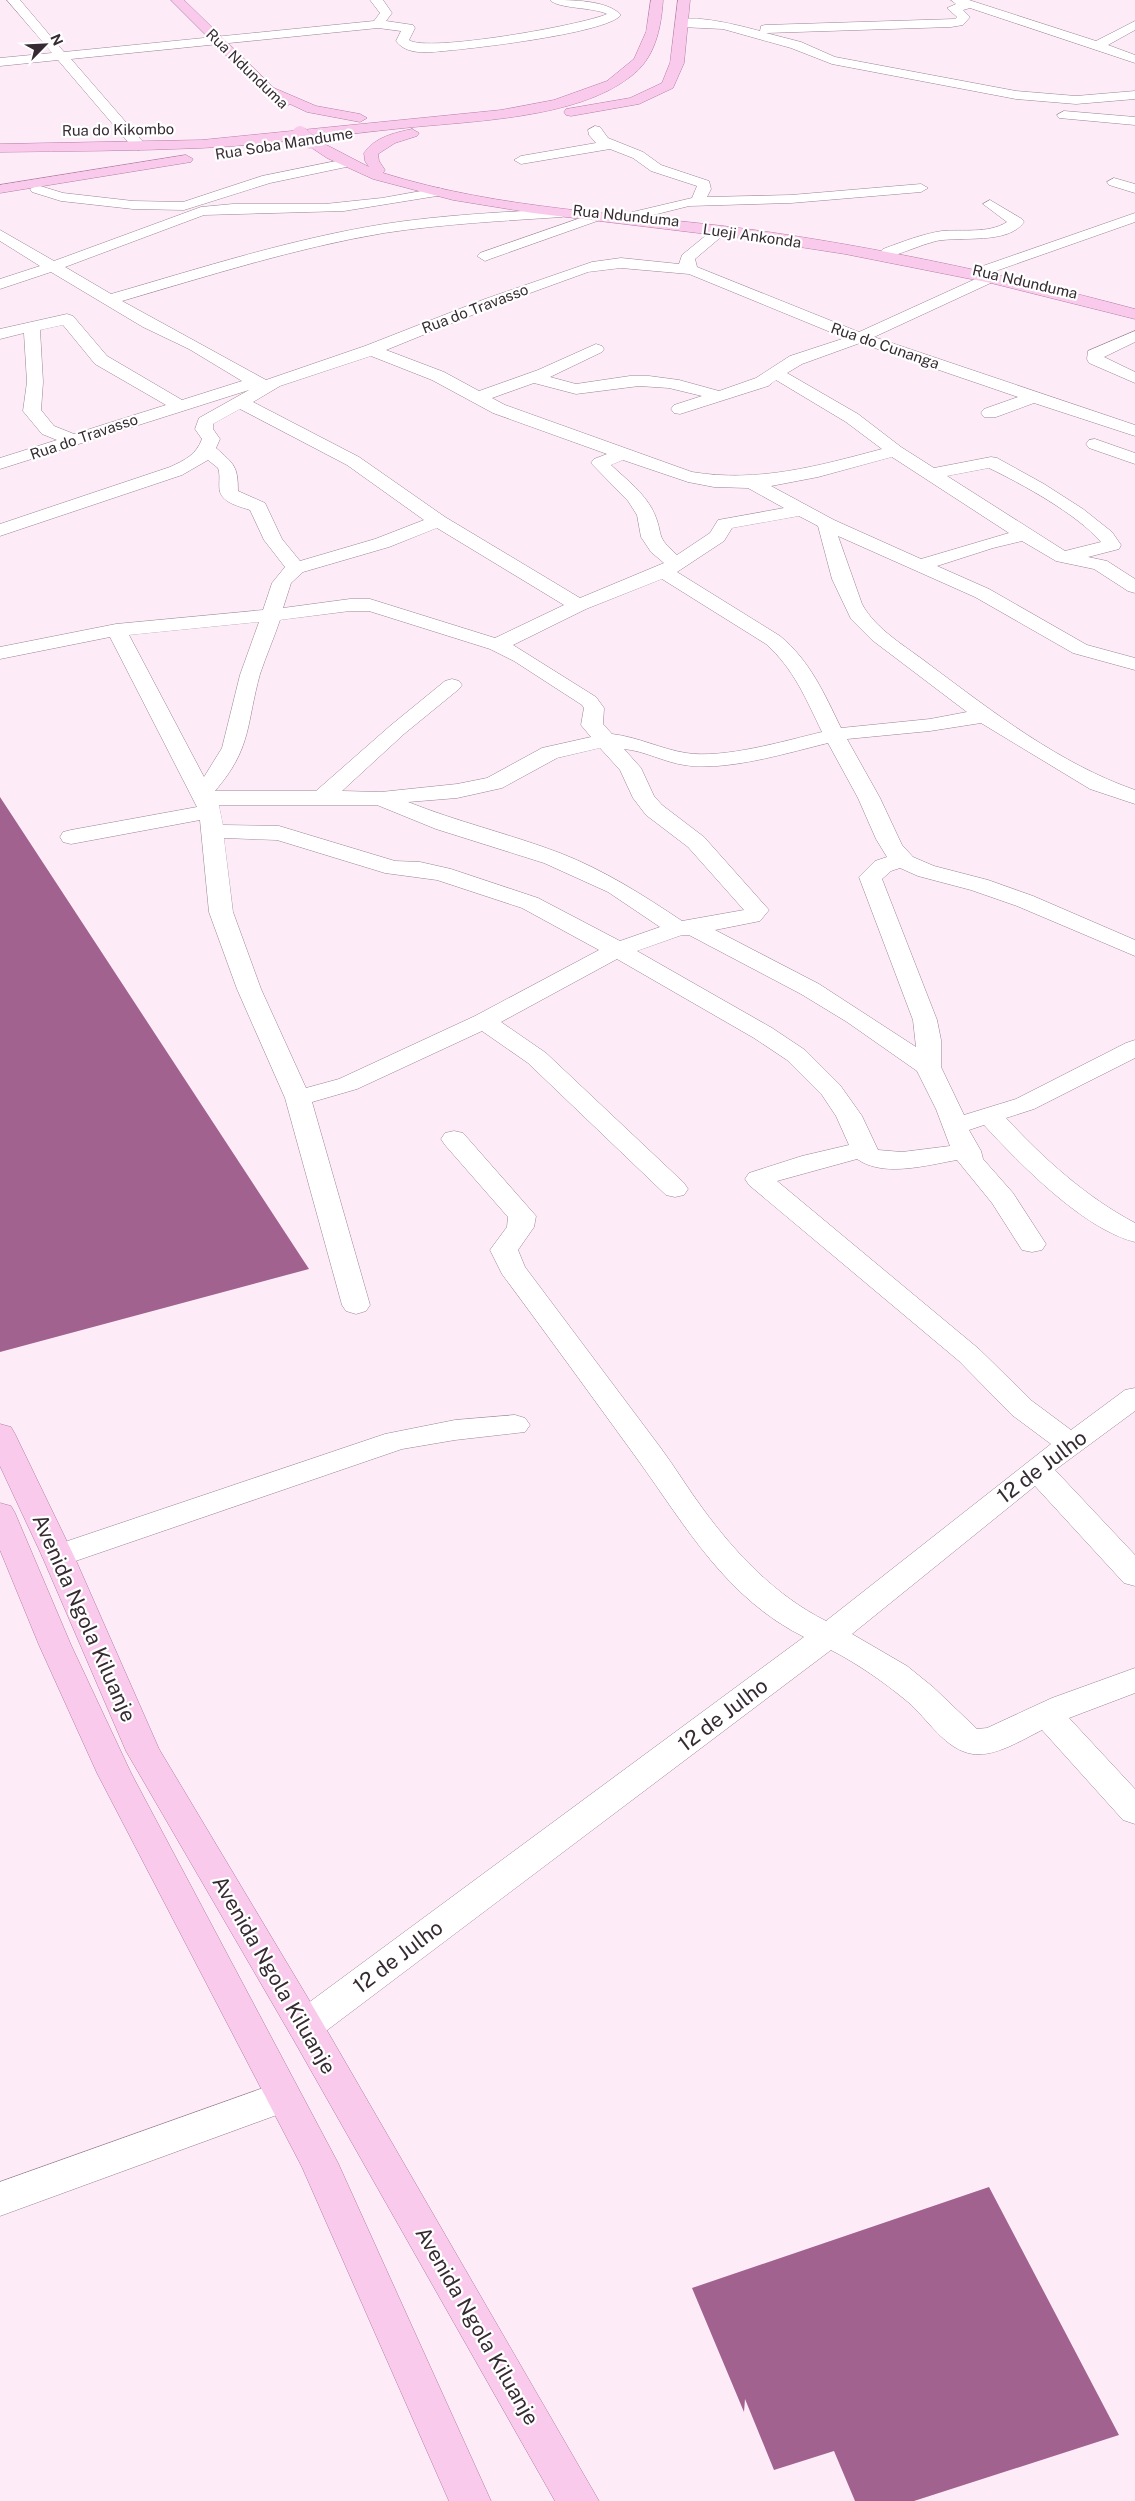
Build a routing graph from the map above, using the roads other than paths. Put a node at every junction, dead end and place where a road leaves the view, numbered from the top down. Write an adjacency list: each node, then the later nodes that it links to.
1 (13, 0): 16 (street)
2 (168, 0): 14 (main road, Rua Ndunduma)
3 (178, 0): 14 (main road, Rua Ndunduma)
4 (376, 0): 11 (street)
5 (556, 0): 11 (street)
6 (657, 0): 19 (main road)
7 (684, 0): 10 (main road)
8 (957, 0): 9 (street)
9 (969, 5): 13 (street); 15 (street)
10 (681, 23): 20 (main road); 21 (street)
11 (378, 24): 14 (street)
12 (1135, 25): 15 (street)
13 (756, 29)
14 (212, 41): 16 (street); 22 (main road, Rua Ndunduma); 28 (main road, Rua Ndunduma)
15 (1097, 46): 17 (street)
16 (59, 56): 18 (street); 32 (street)
17 (1135, 59)
18 (0, 62)
19 (623, 76): 20 (main road); 22 (main road); 32 (main road, Rua do Kikombo)
20 (672, 77): 25 (main road)
21 (984, 89): 23 (street); 24 (street)
22 (270, 91): 30 (main road, Rua Ndunduma)
23 (1135, 95)
24 (1033, 110)
25 (570, 112): 41 (main road); 43 (main road, Rua Soba Mandume)
26 (1050, 113): 27 (street)
27 (1135, 121)
28 (285, 122): 30 (main road, Rua Ndunduma); 32 (main road)
29 (595, 130): 31 (street)
30 (311, 137): 39 (main road, Rua Ndunduma); 41 (main road, Rua Ndunduma)
31 (612, 144): 37 (street); 49 (street)
32 (139, 146): 35 (main road, Rua do Kikombo)
33 (0, 148): 34 (main road, Rua do Kikombo)
34 (35, 148): 35 (main road, Rua do Kikombo); 40 (main road)
35 (70, 148): 40 (main road)
36 (214, 158): 39 (main road)
37 (521, 160)
38 (196, 162): 43 (main road)
39 (343, 162): 41 (main road, Rua Ndunduma); 51 (street)
40 (44, 165): 43 (main road); 47 (main road)
41 (372, 171): 48 (main road, Lueji Ankonda); 54 (main road, Rua Ndunduma)
42 (1114, 182): 46 (street)
43 (63, 183): 45 (main road); 47 (main road, Rua Soba Mandume)
44 (921, 188): 49 (street)
45 (37, 189): 47 (main road); 51 (street)
46 (1135, 189)
47 (2, 190)
48 (438, 192): 51 (street); 52 (main road, Lueji Ankonda)
49 (697, 201): 54 (street)
50 (990, 204): 58 (street)
51 (202, 207): 60 (street)
52 (562, 213): 53 (main road, Lueji Ankonda); 64 (street)
53 (595, 217): 56 (main road, Lueji Ankonda); 59 (street)
54 (629, 217): 58 (main road, Rua Ndunduma)
55 (1135, 217): 62 (street)
56 (720, 231): 61 (street); 62 (main road, Lueji Ankonda)
57 (0, 235): 60 (street)
58 (888, 252): 62 (main road, Rua Ndunduma)
59 (485, 256)
60 (55, 266): 63 (street); 64 (street)
61 (692, 270): 71 (street, Rua do Cunanga); 73 (street, Rua do Travasso)
62 (986, 274): 65 (main road, Rua Ndunduma); 67 (main road, Lueji Ankonda); 71 (street)
63 (0, 284)
64 (112, 302): 66 (street); 77 (street)
65 (1135, 309)
66 (81, 313): 68 (street); 82 (street)
67 (1135, 314)
68 (32, 327): 69 (street); 86 (street)
69 (0, 334)
70 (1135, 336): 76 (street)
71 (860, 338): 74 (street); 80 (street, Rua do Cunanga)
72 (596, 349): 75 (street)
73 (371, 350): 77 (street, Rua do Travasso); 79 (street)
74 (775, 373): 78 (street); 89 (street)
75 (534, 378): 78 (street); 79 (street)
76 (1135, 378)
77 (259, 384): 81 (street); 82 (street, Rua do Travasso)
78 (718, 396): 83 (street)
79 (477, 398): 90 (street)
80 (1031, 398): 84 (street); 85 (street, Rua do Cunanga)
81 (240, 402): 88 (street); 96 (street)
82 (178, 405): 86 (street, Rua do Travasso)
83 (680, 409)
84 (990, 414)
85 (1135, 431)
86 (72, 440): 92 (street, Rua do Travasso)
87 (1095, 444): 91 (street)
88 (208, 451): 98 (street); 102 (street)
89 (894, 451): 93 (street); 94 (street)
90 (624, 453): 94 (street); 103 (street)
91 (1135, 459)
92 (0, 464)
93 (933, 474): 99 (street); 100 (street)
94 (755, 484): 95 (street)
95 (803, 510): 97 (street); 103 (street)
96 (438, 521): 102 (street); 105 (street)
97 (826, 524): 101 (street); 112 (street)
98 (0, 530)
99 (1024, 536): 100 (street); 101 (street)
100 (1063, 557): 104 (street)
101 (920, 565): 110 (street)
102 (296, 568): 106 (street)
103 (671, 568): 105 (street); 113 (street)
104 (1135, 587)
105 (579, 605): 108 (street)
106 (272, 615): 107 (street); 108 (street); 118 (street)
107 (116, 630): 109 (street); 118 (street)
108 (497, 644): 114 (street)
109 (0, 653)
110 (1135, 664)
111 (452, 685): 116 (street)
112 (983, 716): 113 (street); 115 (street)
113 (835, 736): 114 (street); 120 (street)
114 (606, 740): 117 (street); 121 (street)
115 (1130, 793)
116 (323, 797): 117 (street); 118 (street)
117 (380, 798): 121 (street)
118 (207, 808): 119 (street); 123 (street); 127 (street)
119 (71, 836)
120 (902, 859): 122 (street); 126 (street)
121 (685, 928): 123 (street); 126 (street)
122 (1135, 949)
123 (618, 950): 124 (street); 131 (street)
124 (484, 1021): 127 (street); 133 (street)
125 (1135, 1048): 128 (street)
126 (928, 1067): 129 (street)
127 (298, 1098): 136 (street)
128 (990, 1116): 129 (street); 134 (street)
129 (954, 1126): 132 (street)
130 (454, 1139): 145 (street)
131 (863, 1150): 132 (street); 140 (street)
132 (968, 1151): 135 (street)
133 (674, 1189)
134 (1135, 1234)
135 (1032, 1244)
136 (356, 1305)
137 (1135, 1398): 140 (street, 12 de Julho)
138 (515, 1425): 143 (street)
139 (0, 1434): 143 (main road, Avenida Ngola Kiluanje)
140 (1070, 1444): 141 (street, 12 de Julho)
141 (1037, 1469): 144 (street); 145 (street, 12 de Julho)
142 (0, 1513): 150 (main road, Avenida Ngola Kiluanje)
143 (58, 1556): 149 (main road, Avenida Ngola Kiluanje)
144 (1135, 1575)
145 (828, 1636): 147 (street); 149 (street, 12 de Julho)
146 (1135, 1680): 147 (street)
147 (1046, 1714): 148 (street)
148 (1135, 1811)
149 (305, 2026): 153 (main road, Avenida Ngola Kiluanje)
150 (283, 2097): 151 (street); 152 (main road, Avenida Ngola Kiluanje)
151 (0, 2198)
152 (470, 2501)
153 (578, 2501)

